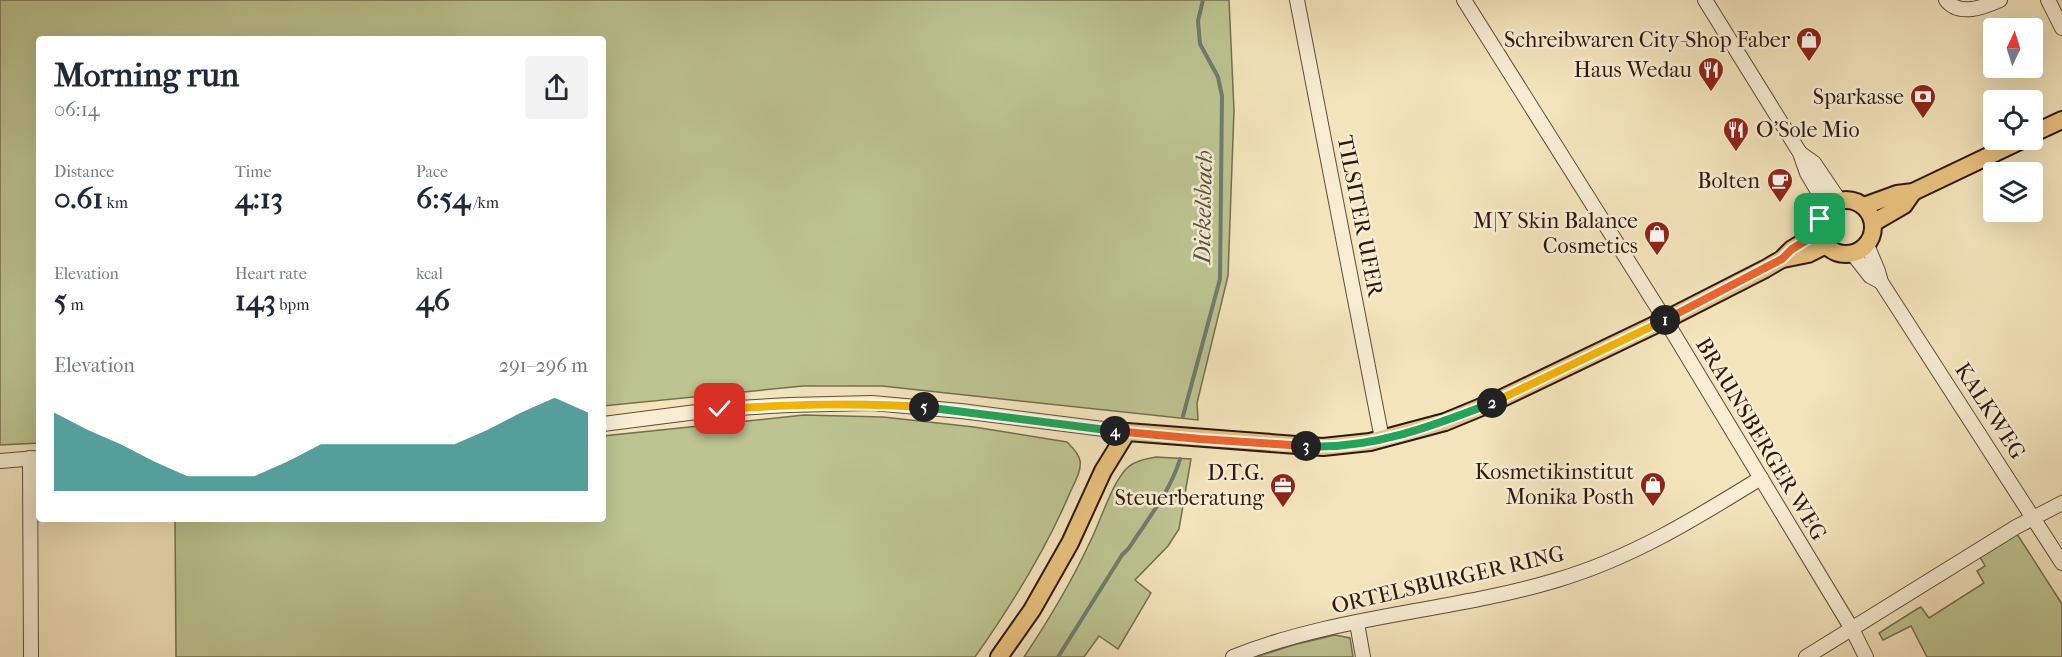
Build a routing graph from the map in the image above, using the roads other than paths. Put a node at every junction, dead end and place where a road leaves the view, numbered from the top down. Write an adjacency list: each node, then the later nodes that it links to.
1 (1297, 0): 20 (street, TILSITER UFER)
2 (1464, 0): 17 (street, BRAUNSBERGER WEG)
3 (1705, 0): 12 (street)
4 (1946, 0): 5 (street)
5 (2000, 0)
6 (2048, 0): 7 (street)
7 (2062, 28)
8 (2062, 121): 9 (main road)
9 (2043, 129)
10 (2001, 150): 11 (main road)
11 (1913, 192): 13 (main road); 14 (main road)
12 (1833, 204): 13 (main road); 15 (main road)
13 (1864, 206): 14 (main road)
14 (1874, 223): 16 (main road)
15 (1823, 239): 16 (main road); 17 (main road)
16 (1859, 249): 25 (street, KALKWEG)
17 (1665, 320): 20 (main road); 23 (street, BRAUNSBERGER WEG)
18 (606, 424): 19 (street)
19 (1127, 432): 20 (main road); 30 (main road)
20 (1382, 439)
21 (34, 458): 22 (street); 29 (street)
22 (0, 460)
23 (1761, 478): 27 (street, ORTELSBURGER RING); 28 (street, BRAUNSBERGER WEG)
24 (2062, 503): 25 (street)
25 (2033, 518): 26 (street, KALKWEG); 28 (street)
26 (2062, 563)
27 (1357, 623): 31 (street, ORTELSBURGER RING); 32 (street)
28 (1852, 629): 33 (street); 34 (street, BRAUNSBERGER WEG)
29 (31, 657)
30 (999, 657)
31 (1233, 657)
32 (1363, 657)
33 (1806, 657)
34 (1866, 657)

